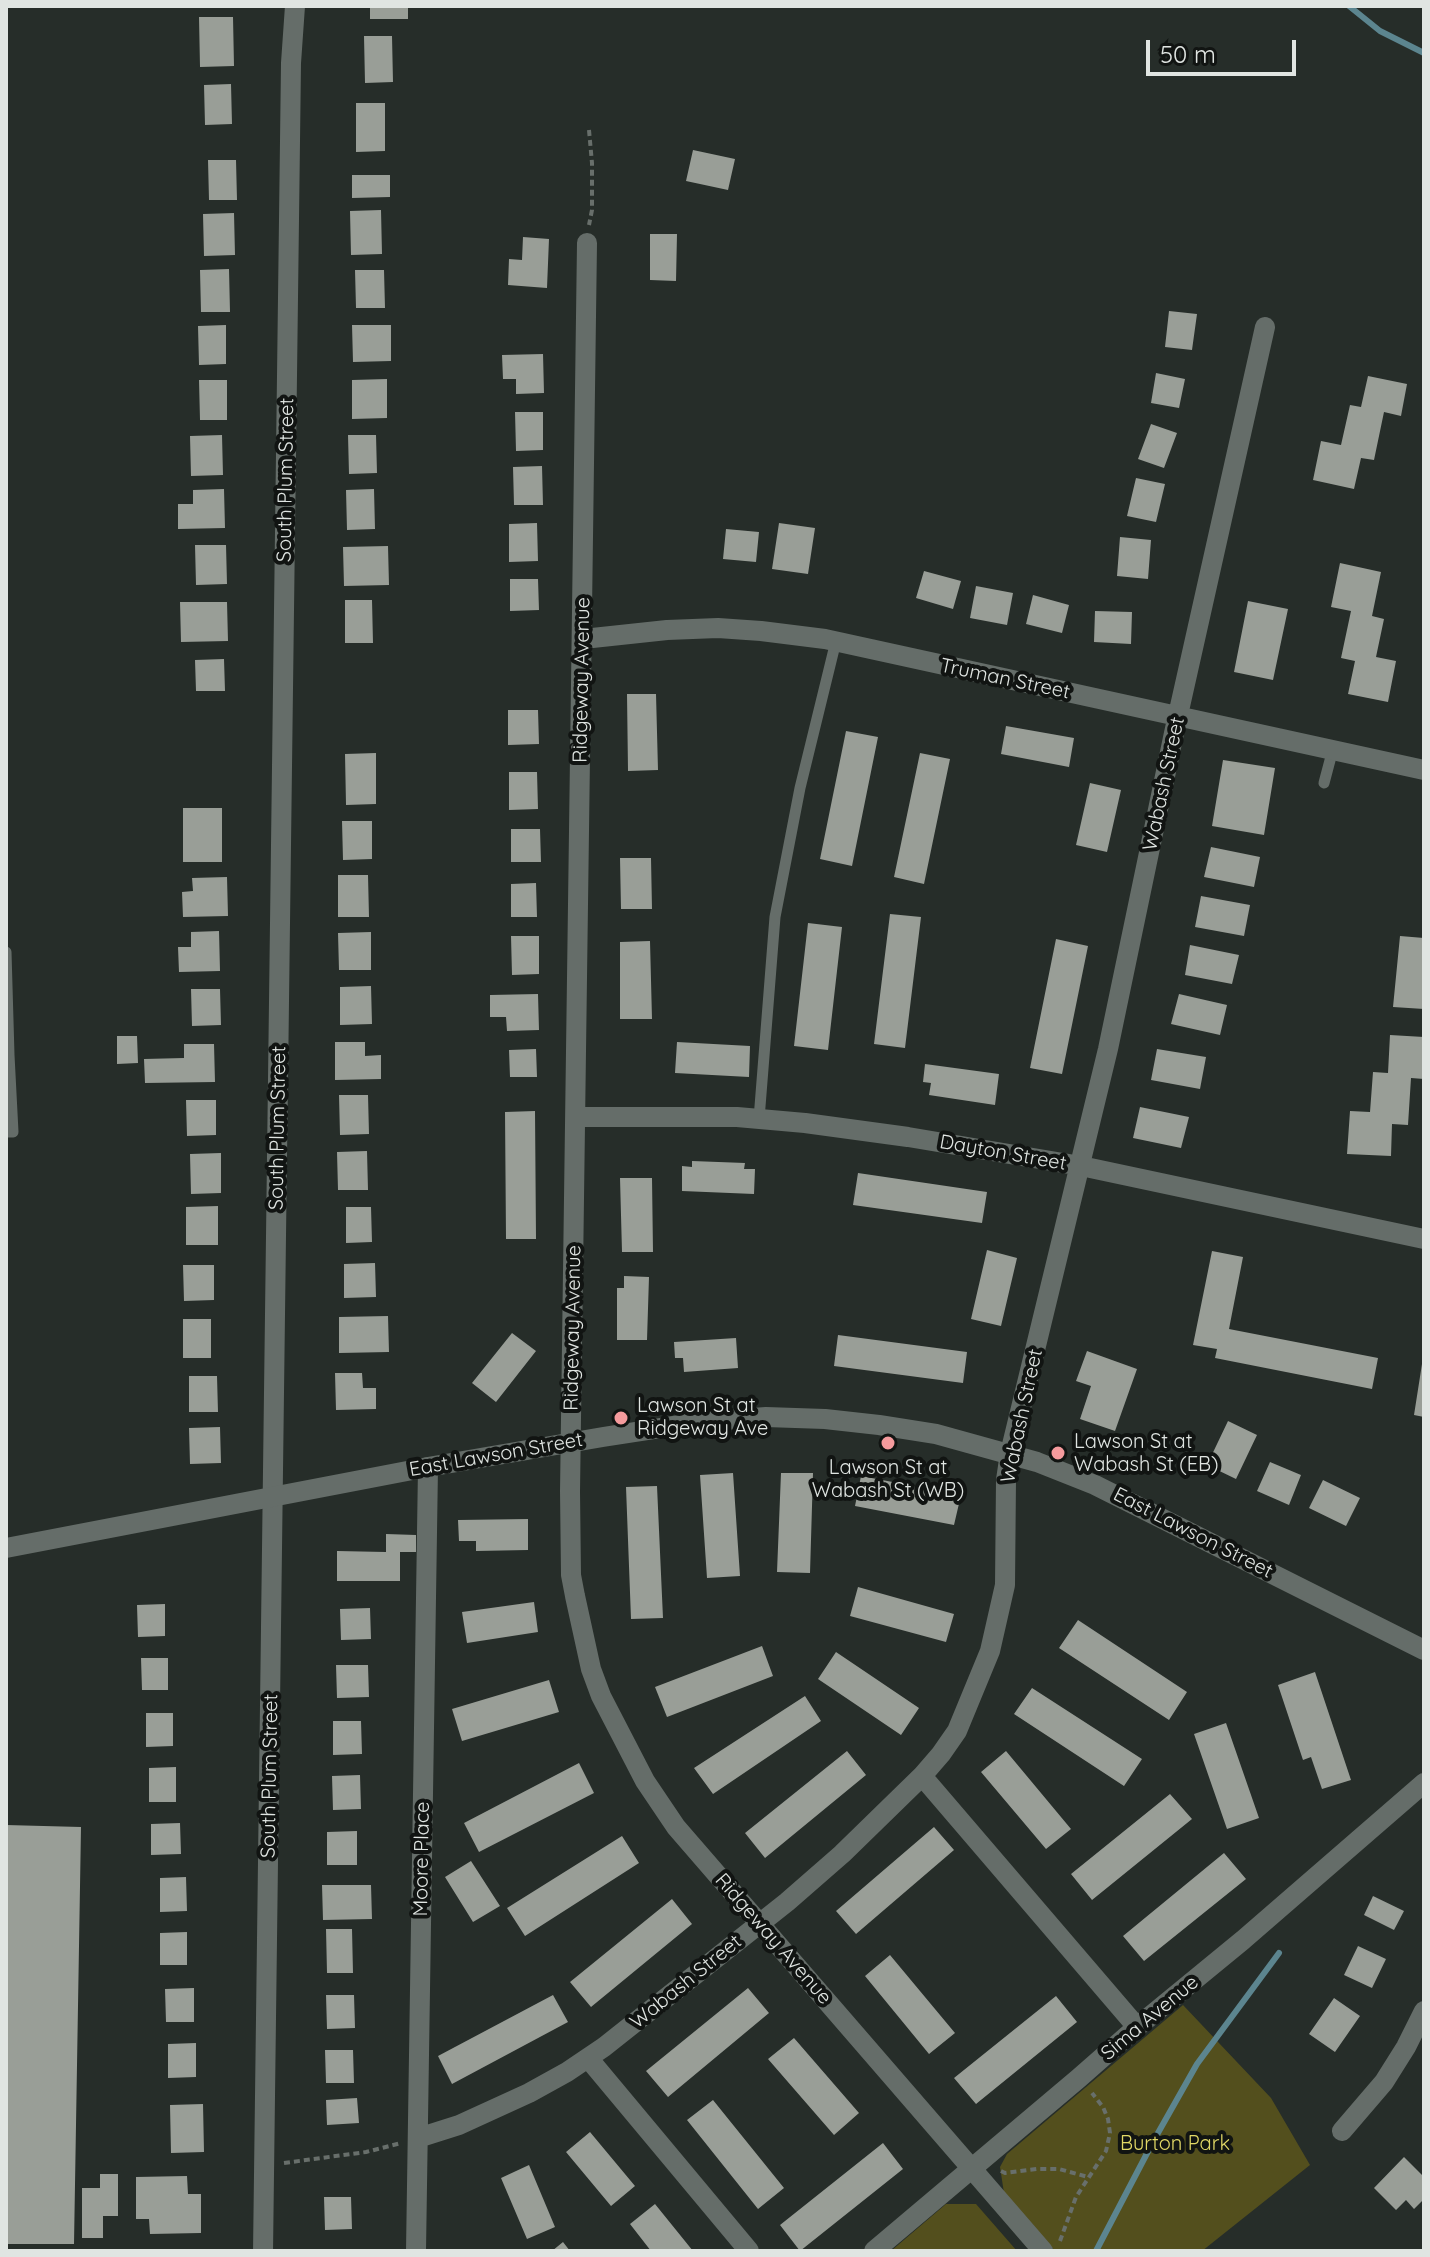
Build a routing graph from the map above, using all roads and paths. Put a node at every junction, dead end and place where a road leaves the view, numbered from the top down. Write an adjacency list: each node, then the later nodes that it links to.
1 (295, 6): 21 (street, South Plum Street)
2 (589, 130): 3 (path)
3 (587, 243): 5 (street, Ridgeway Avenue)
4 (1265, 327): 7 (street, Wabash Street)
5 (583, 639): 6 (street, Truman Street); 13 (street, Ridgeway Avenue)
6 (836, 641): 7 (street, Truman Street); 14 (lane)
7 (1178, 717): 8 (street, Truman Street); 16 (street, Wabash Street)
8 (1333, 749): 9 (street, Truman Street); 10 (lane)
9 (1424, 770)
10 (1324, 783)
11 (6, 952): 12 (lane)
12 (7, 1055): 15 (lane)
13 (576, 1117): 14 (street, Dayton Street); 18 (street, Ridgeway Avenue)
14 (759, 1119): 16 (street, Dayton Street)
15 (6, 1132)
16 (1081, 1166): 17 (street, Dayton Street); 19 (street, Wabash Street)
17 (1424, 1239)
18 (571, 1443): 19 (street, East Lawson Street); 20 (street, East Lawson Street); 26 (street, Ridgeway Avenue)
19 (1010, 1453): 23 (street, East Lawson Street); 24 (street, Wabash Street)
20 (428, 1467): 21 (street, East Lawson Street); 32 (street, Moore Place)
21 (273, 1497): 22 (street, East Lawson Street); 33 (street, South Plum Street)
22 (6, 1548)
23 (1424, 1650)
24 (922, 1776): 26 (street, Wabash Street); 28 (street)
25 (1424, 1783): 28 (street, Sima Avenue)
26 (760, 1923): 29 (street, Wabash Street); 34 (street, Ridgeway Avenue)
27 (1424, 2011): 31 (street)
28 (1137, 2027): 34 (street, Sima Avenue)
29 (588, 2058): 32 (street, Wabash Street); 39 (street)
30 (1092, 2093): 36 (path)
31 (1342, 2131)
32 (418, 2138): 33 (path); 38 (street, Moore Place)
33 (265, 2164): 37 (street, South Plum Street)
34 (971, 2169): 40 (street, Sima Avenue); 41 (street, Ridgeway Avenue)
35 (1001, 2171): 36 (path)
36 (1088, 2177): 42 (path)
37 (263, 2251)
38 (416, 2251)
39 (749, 2251)
40 (874, 2251)
41 (1043, 2251)
42 (1056, 2251)

